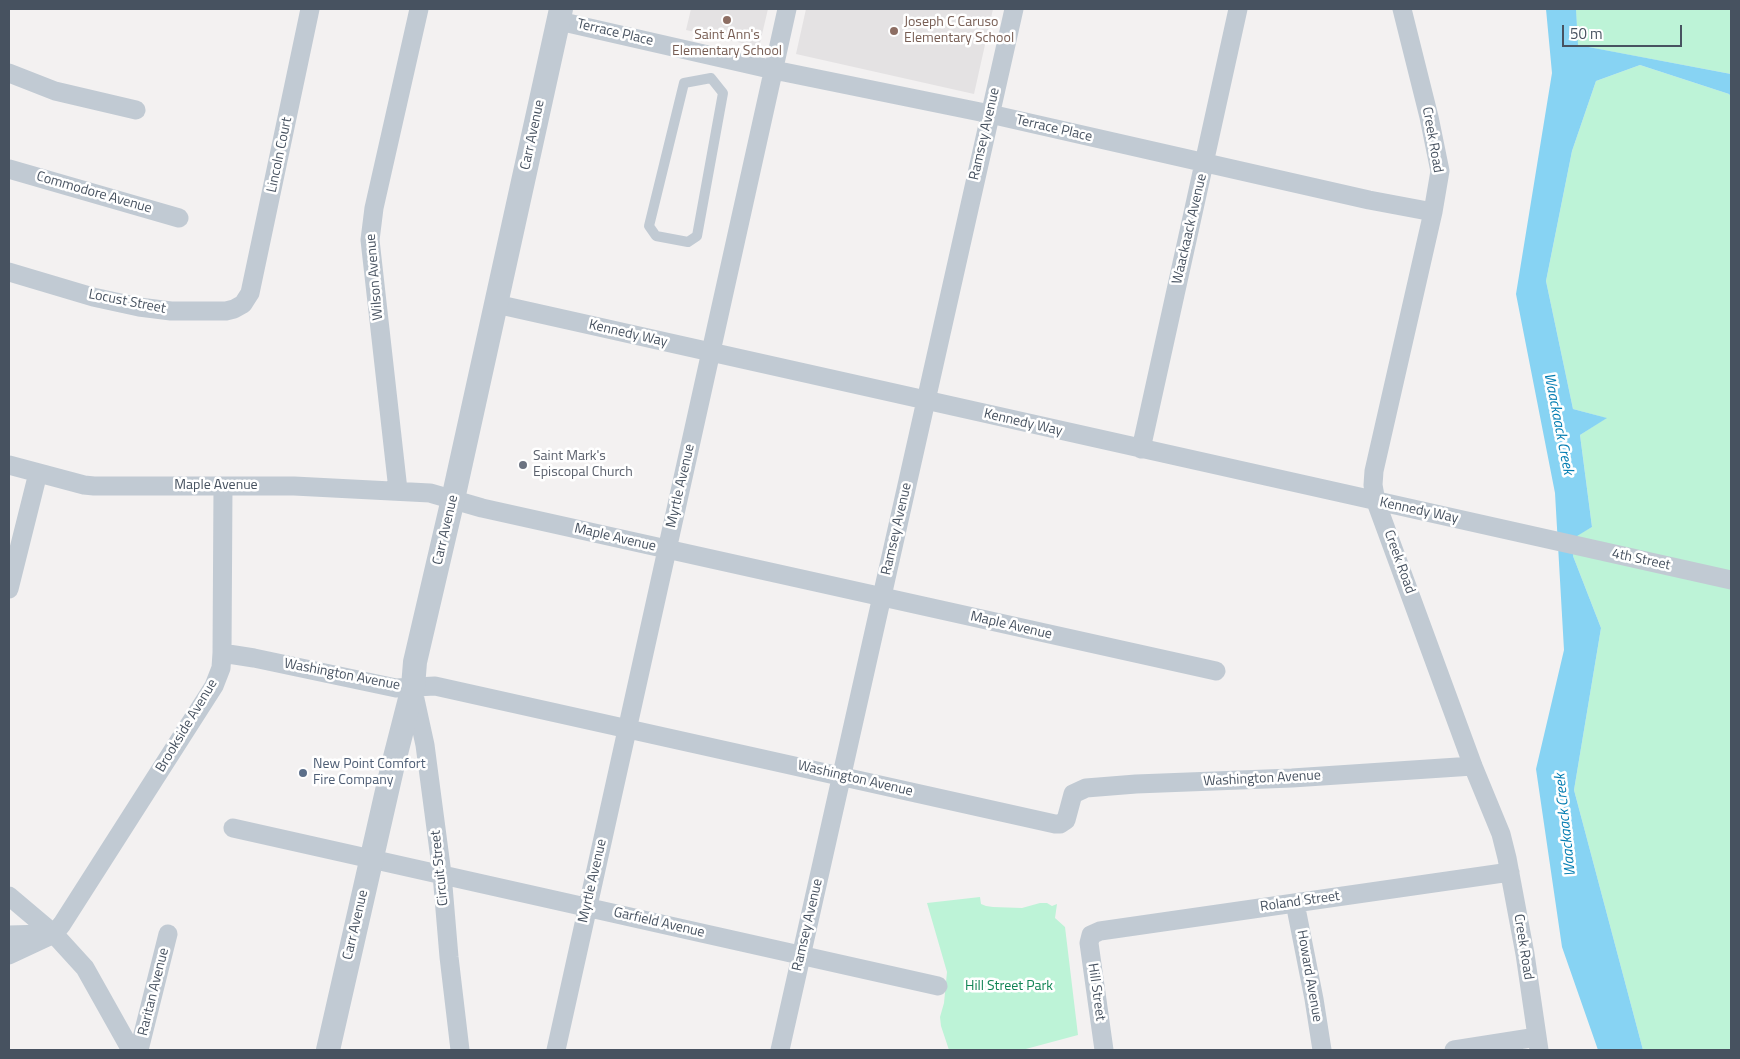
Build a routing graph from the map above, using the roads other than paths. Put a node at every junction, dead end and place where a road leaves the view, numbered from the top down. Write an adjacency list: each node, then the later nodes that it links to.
1 (310, 9): 19 (street, Lincoln Court)
2 (419, 9): 27 (street, Wilson Avenue)
3 (788, 9): 9 (street, Myrtle Avenue)
4 (1014, 9): 13 (street, Ramsey Avenue)
5 (1238, 9): 14 (street, Waackaack Avenue)
6 (1402, 9): 16 (street, Creek Road)
7 (560, 15): 8 (street, Terrace Place); 20 (street, Carr Avenue)
8 (717, 56): 9 (street, Terrace Place); 11 (lane)
9 (774, 70): 13 (street, Terrace Place); 21 (street, Myrtle Avenue)
10 (9, 72): 12 (street)
11 (712, 78): 11 (lane)
12 (136, 110)
13 (990, 114): 14 (street, Terrace Place); 22 (street, Ramsey Avenue)
14 (1204, 162): 16 (street, Terrace Place); 23 (street, Waackaack Avenue)
15 (9, 169): 17 (street, Commodore Avenue)
16 (1433, 212): 29 (street, Creek Road)
17 (179, 218)
18 (9, 272): 19 (street, Locust Street)
19 (246, 301)
20 (496, 304): 21 (street, Kennedy Way); 28 (street, Carr Avenue)
21 (711, 352): 22 (street, Kennedy Way); 31 (street, Myrtle Avenue)
22 (926, 401): 23 (street, Kennedy Way); 34 (street, Ramsey Avenue)
23 (1140, 449): 29 (street, Kennedy Way)
24 (9, 465): 25 (street, Maple Avenue)
25 (38, 473): 26 (street, Maple Avenue); 33 (street)
26 (223, 487): 27 (street, Maple Avenue); 35 (street, Brookside Avenue)
27 (398, 490): 28 (street, Maple Avenue)
28 (453, 500): 31 (street, Maple Avenue); 37 (street, Carr Avenue)
29 (1376, 502): 30 (street, Kennedy Way); 39 (street, Creek Road)
30 (1551, 540): 32 (street, 4th Street)
31 (667, 550): 34 (street, Maple Avenue); 38 (street, Myrtle Avenue)
32 (1731, 580)
33 (9, 589)
34 (882, 597): 36 (street, Maple Avenue); 40 (street, Ramsey Avenue)
35 (222, 653): 37 (street, Washington Avenue); 48 (street, Brookside Avenue)
36 (1216, 671)
37 (413, 687): 38 (street, Washington Avenue); 42 (street, Carr Avenue); 44 (street, Circuit Street)
38 (627, 728): 40 (street, Washington Avenue); 47 (street, Myrtle Avenue)
39 (1474, 766): 40 (street, Washington Avenue); 43 (street, Creek Road)
40 (842, 776): 53 (street, Ramsey Avenue)
41 (233, 828): 42 (street, Garfield Avenue)
42 (372, 859): 44 (street, Garfield Avenue); 58 (street, Carr Avenue)
43 (1510, 872): 46 (street, Roland Street); 55 (street, Creek Road)
44 (442, 874): 47 (street, Garfield Avenue); 59 (street, Circuit Street)
45 (9, 896): 48 (street)
46 (1295, 903): 51 (street, Roland Street); 63 (street, Howard Avenue)
47 (587, 907): 53 (street, Garfield Avenue); 60 (street, Myrtle Avenue)
48 (54, 934): 50 (street); 52 (street); 56 (street)
49 (168, 934): 57 (street, Raritan Avenue)
50 (9, 935)
51 (1091, 935): 62 (street, Hill Street)
52 (9, 955)
53 (802, 955): 54 (street, Garfield Avenue); 61 (street, Ramsey Avenue)
54 (938, 986)
55 (1538, 1044): 64 (street)
56 (131, 1050)
57 (139, 1050)
58 (328, 1050)
59 (460, 1050)
60 (556, 1050)
61 (780, 1050)
62 (1104, 1050)
63 (1322, 1050)
64 (1454, 1050)

